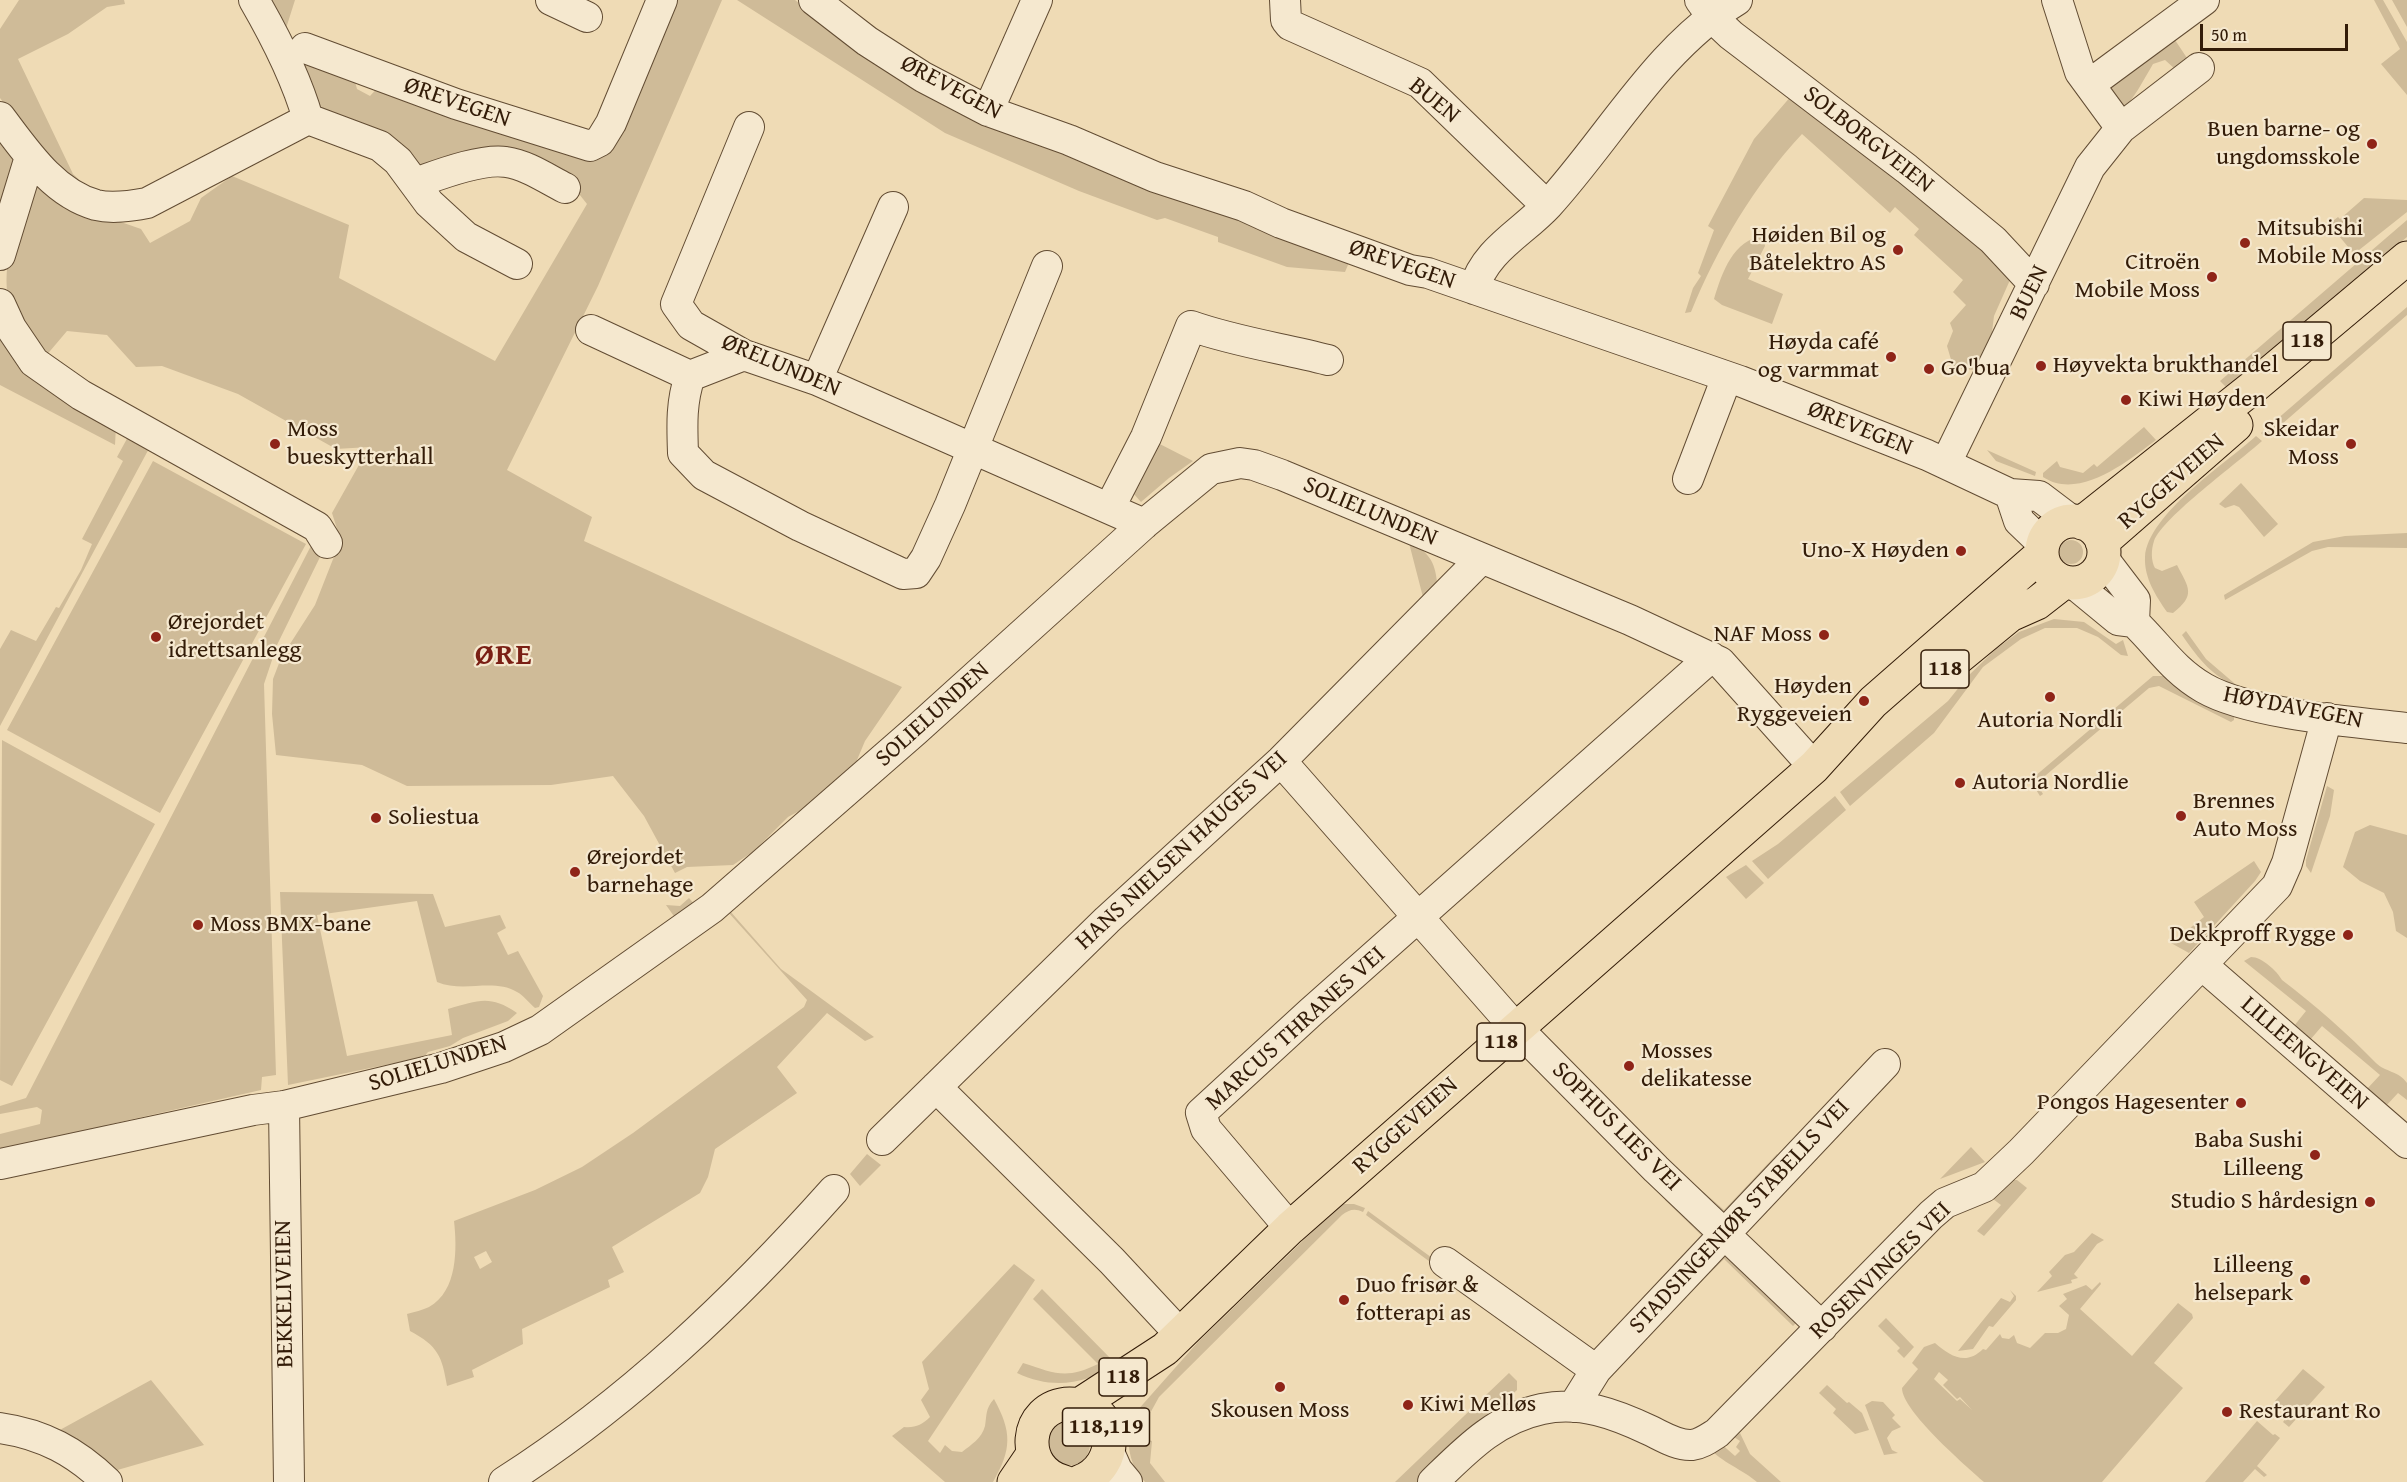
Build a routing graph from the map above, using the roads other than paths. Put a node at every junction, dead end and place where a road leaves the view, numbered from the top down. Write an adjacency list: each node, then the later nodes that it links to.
1 (254, 0): 17 (street)
2 (551, 0): 11 (street)
3 (662, 0): 12 (street, ØREVEGEN)
4 (814, 0): 15 (street, ØREVEGEN)
5 (1037, 0): 15 (street)
6 (1285, 0): 23 (street, BUEN)
7 (1737, 0): 10 (street)
8 (2057, 0): 14 (street)
9 (2204, 0): 14 (street)
10 (1706, 9): 23 (street); 31 (street, SOLBORGVEIEN)
11 (587, 17)
12 (305, 48)
13 (2199, 68): 19 (street, BUEN)
14 (2090, 84): 19 (street)
15 (988, 111): 30 (street, ØREVEGEN)
16 (0, 117): 20 (street)
17 (308, 119): 20 (street); 21 (street)
18 (749, 127): 34 (street, ØRELUNDEN)
19 (2121, 128): 31 (street, BUEN)
20 (30, 157): 25 (street)
21 (415, 183): 22 (street); 27 (street)
22 (566, 188)
23 (1547, 206): 30 (street)
24 (893, 207): 38 (street)
25 (0, 255)
26 (2407, 258): 45 (main road, RYGGEVEIEN / 118)
27 (517, 264)
28 (1047, 266): 39 (street)
29 (2407, 281): 45 (main road, RYGGEVEIEN / 118)
30 (1474, 289): 37 (street, ØREVEGEN)
31 (2037, 290): 40 (street, BUEN)
32 (0, 304): 46 (street)
33 (591, 330): 36 (street)
34 (744, 355): 36 (street); 38 (street, ØRELUNDEN)
35 (1328, 360): 43 (street)
36 (690, 376): 39 (street, ØRELUNDEN)
37 (1727, 377): 40 (street, ØREVEGEN); 41 (street)
38 (817, 380): 39 (street, ØRELUNDEN)
39 (973, 448): 43 (street, ØRELUNDEN)
40 (1946, 464): 42 (street, ØREVEGEN)
41 (1688, 479)
42 (2010, 494): 45 (street, ØREVEGEN); 47 (street)
43 (1110, 507): 44 (street, ØRELUNDEN)
44 (1144, 524): 48 (street, SOLIELUNDEN); 61 (street, SOLIELUNDEN)
45 (2090, 536): 47 (main road, 118); 49 (main road, 118); 50 (street)
46 (327, 543)
47 (2042, 549): 49 (main road); 55 (main road, RYGGEVEIEN / 118)
48 (1480, 560): 51 (street, SOLIELUNDEN); 54 (street, HANS NIELSEN HAUGES VEI)
49 (2068, 582): 50 (street, HØYDAVEGEN); 55 (main road, RYGGEVEIEN / 118)
50 (2134, 622): 52 (street, HØYDAVEGEN)
51 (1711, 657): 55 (street, SOLIELUNDEN); 56 (street, MARCUS THRANES VEI)
52 (2327, 718): 53 (street, HØYDAVEGEN); 57 (street, ROSENVINGES VEI)
53 (2407, 728)
54 (1281, 761): 56 (street); 60 (street, HANS NIELSEN HAUGES VEI)
55 (1820, 761): 58 (main road, RYGGEVEIEN / 118)
56 (1418, 918): 58 (street, SOPHUS LIES VEI); 66 (street, MARCUS THRANES VEI)
57 (2202, 965): 63 (street, LILLEENGVEIEN); 69 (street, ROSENVINGES VEI)
58 (1517, 1028): 66 (main road, RYGGEVEIEN / 118); 67 (street, SOPHUS LIES VEI)
59 (1885, 1064): 67 (street, STADSINGENIØR STABELLS VEI)
60 (936, 1087): 62 (street, HANS NIELSEN HAUGES VEI); 70 (street)
61 (284, 1106): 64 (street, SOLIELUNDEN); 78 (street, BEKKELIVEIEN)
62 (882, 1140)
63 (2407, 1143)
64 (0, 1164)
65 (834, 1190): 79 (street)
66 (1290, 1228): 70 (main road, RYGGEVEIEN / 118)
67 (1725, 1234): 69 (street, SOPHUS LIES VEI); 71 (street, STADSINGENIØR STABELLS VEI)
68 (1445, 1262): 71 (street)
69 (1822, 1327): 73 (street, ROSENVINGES VEI)
70 (1173, 1341): 72 (main road, RYGGEVEIEN / 118); 75 (main road, RYGGEVEIEN / 118)
71 (1596, 1370): 73 (street, STADSINGENIØR STABELLS VEI)
72 (1079, 1405): 75 (main road, 118,119); 76 (main road, 118,119)
73 (1573, 1407): 84 (street, ROSENVINGES VEI)
74 (0, 1428): 77 (street)
75 (1109, 1444): 82 (main road, 118,119); 83 (street)
76 (1033, 1454): 80 (main road); 81 (main road, 118,119)
77 (106, 1482)
78 (289, 1482)
79 (504, 1482)
80 (1014, 1482)
81 (1064, 1482)
82 (1078, 1482)
83 (1127, 1482)
84 (1433, 1482)

